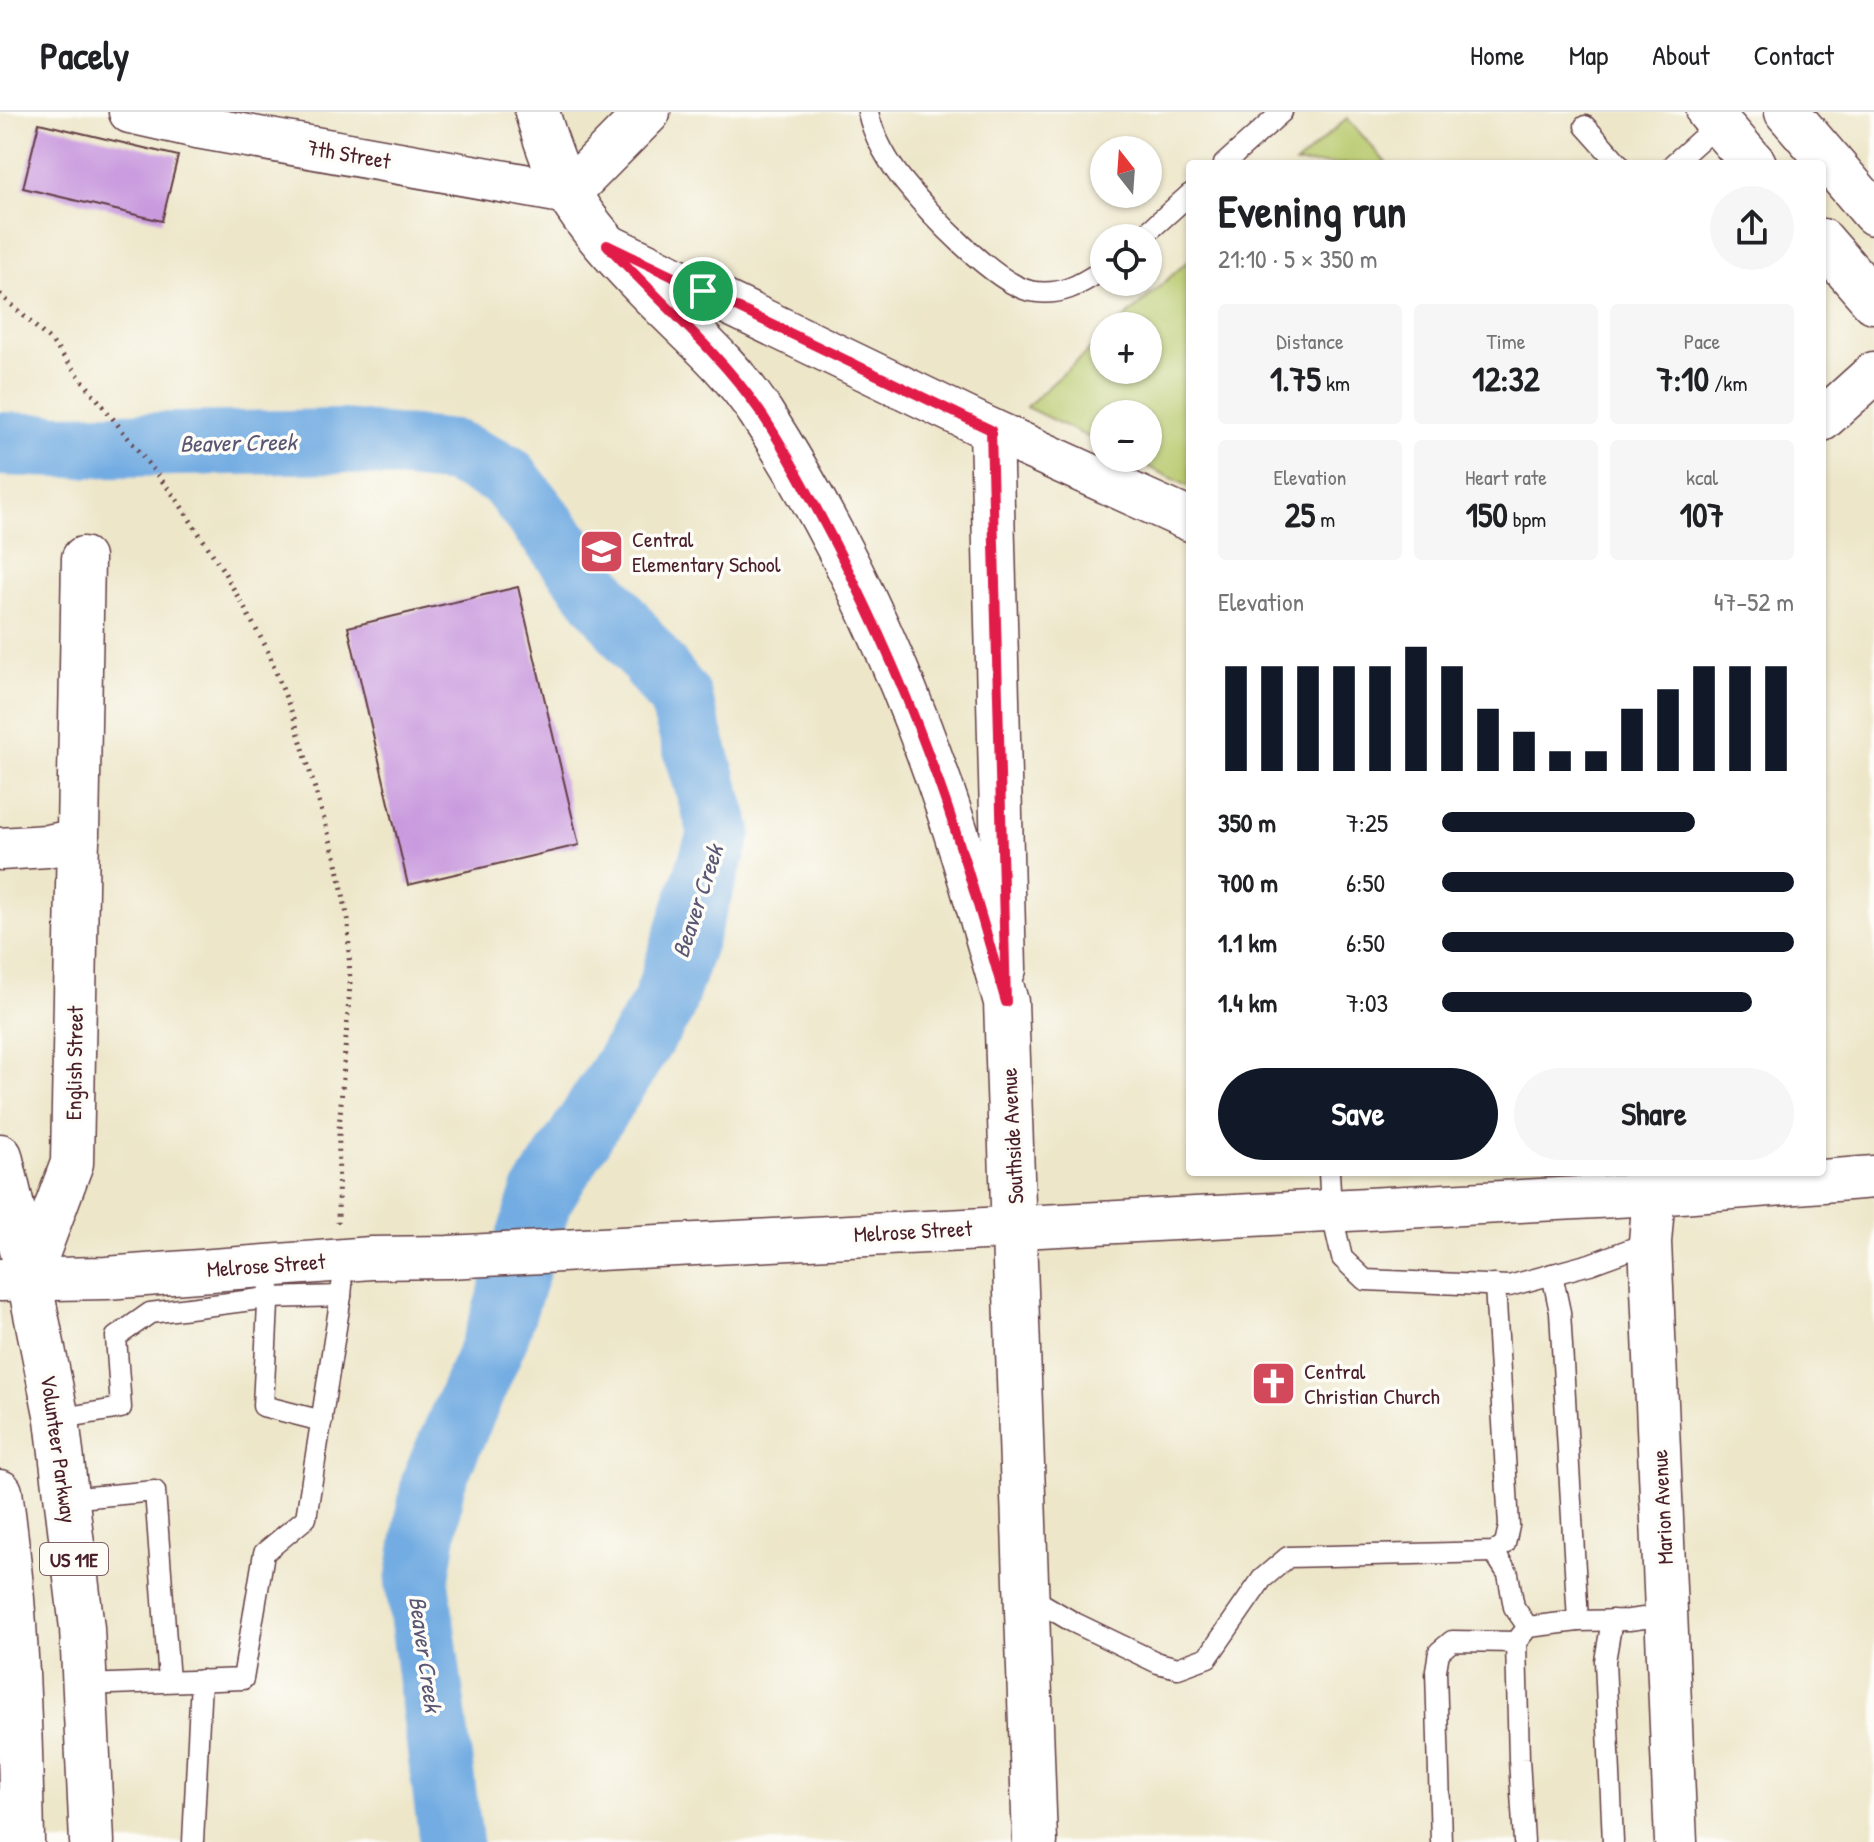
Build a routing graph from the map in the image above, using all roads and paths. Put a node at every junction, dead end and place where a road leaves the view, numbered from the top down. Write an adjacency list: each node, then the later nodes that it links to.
1 (130, 112): 8 (street, 7th Street)
2 (537, 112): 14 (main road)
3 (648, 112): 14 (main road)
4 (868, 112): 20 (lane)
5 (1282, 112): 10 (lane)
6 (1787, 112): 16 (main road)
7 (1714, 118): 12 (lane); 13 (main road)
8 (195, 120): 14 (street, 7th Street)
9 (1585, 126): 11 (lane)
10 (1228, 160)
11 (1615, 160)
12 (1677, 160)
13 (1751, 160)
14 (568, 193): 18 (main road)
15 (1186, 198): 17 (lane)
16 (1874, 213)
17 (1157, 224)
18 (607, 245): 25 (street); 30 (main road)
19 (1826, 246): 22 (main road)
20 (1090, 279)
21 (0, 294): 37 (path)
22 (1874, 301)
23 (1874, 373): 24 (street)
24 (1826, 416)
25 (991, 430): 26 (street); 30 (street, Southside Avenue)
26 (1186, 518)
27 (83, 558): 28 (street, English Street)
28 (78, 840): 29 (street); 39 (street, English Street)
29 (0, 849)
30 (1006, 1002): 35 (main road, Southside Avenue)
31 (0, 1156): 39 (main road, Volunteer Parkway / US 11E)
32 (1874, 1177): 33 (street, Melrose Street)
33 (1653, 1183): 34 (street, Melrose Street); 36 (street, Marion Avenue)
34 (1330, 1191): 35 (street, Melrose Street); 41 (lane)
35 (1016, 1226): 37 (street, Melrose Street); 47 (main road, Southside Avenue)
36 (1650, 1242): 38 (lane); 48 (street, Marion Avenue)
37 (341, 1260): 40 (street, Melrose Street); 43 (lane)
38 (1552, 1274): 41 (lane); 50 (lane)
39 (15, 1279): 40 (street, Melrose Street); 42 (main road, Volunteer Parkway / US 11E)
40 (269, 1281): 42 (lane); 43 (lane)
41 (1495, 1285): 46 (lane)
42 (57, 1419): 45 (main road, Volunteer Parkway / US 11E)
43 (322, 1421): 52 (lane)
44 (0, 1492): 55 (main road, US 11E)
45 (67, 1499): 53 (lane); 54 (main road, Volunteer Parkway / US 11E)
46 (1494, 1552): 47 (lane); 51 (lane)
47 (1027, 1595): 58 (main road, Southside Avenue)
48 (1666, 1615): 49 (lane); 62 (street, Marion Avenue)
49 (1612, 1620): 50 (lane); 61 (lane)
50 (1578, 1621): 51 (lane)
51 (1522, 1635): 59 (lane); 60 (lane)
52 (201, 1680): 53 (lane); 57 (lane)
53 (169, 1681): 54 (lane)
54 (85, 1685): 56 (main road, Volunteer Parkway / US 11E)
55 (22, 1842)
56 (92, 1842)
57 (193, 1842)
58 (1035, 1842)
59 (1441, 1842)
60 (1524, 1842)
61 (1613, 1842)
62 (1676, 1842)

